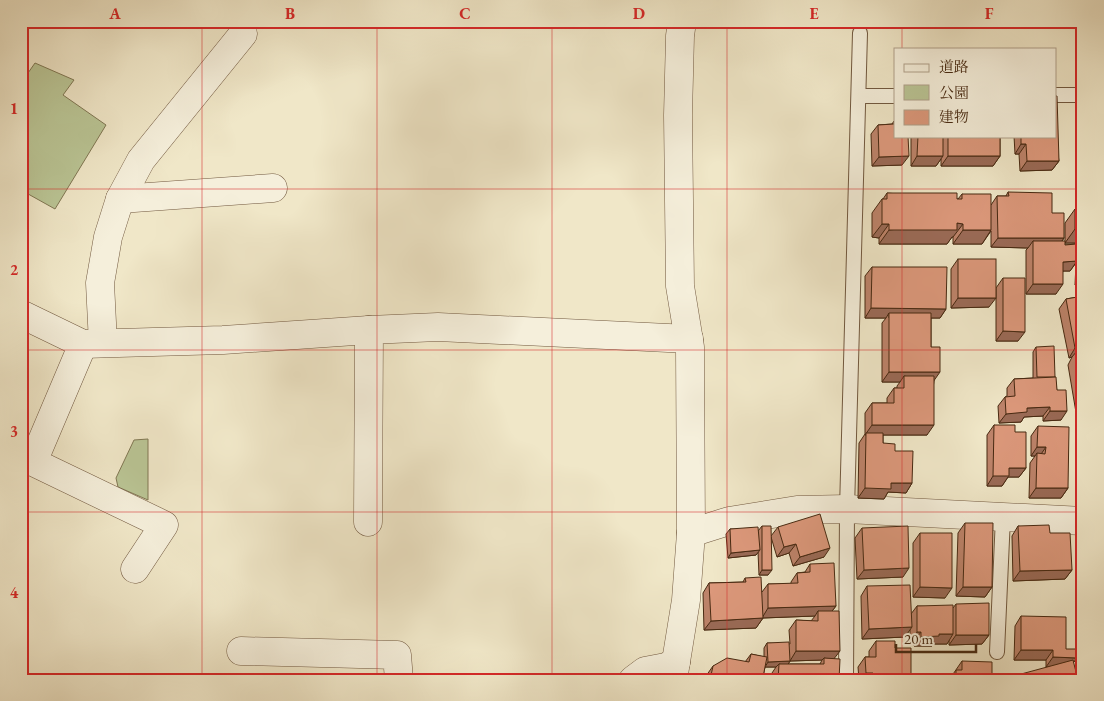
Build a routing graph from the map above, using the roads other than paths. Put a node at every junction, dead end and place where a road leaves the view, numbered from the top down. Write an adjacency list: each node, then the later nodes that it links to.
1 (682, 21): 12 (street)
2 (860, 33): 6 (lane)
3 (243, 34): 9 (street)
4 (1056, 95): 5 (lane)
5 (1083, 95)
6 (859, 96): 7 (lane); 14 (lane)
7 (894, 96)
8 (273, 188): 9 (street)
9 (120, 199): 13 (street)
10 (21, 314): 13 (street)
11 (369, 330): 12 (street); 13 (street); 16 (street)
12 (689, 338): 18 (street)
13 (93, 344): 19 (street)
14 (847, 509): 15 (street); 18 (street); 25 (lane)
15 (1003, 517): 17 (street); 21 (lane)
16 (368, 522)
17 (1083, 522)
18 (691, 533): 22 (street)
19 (135, 569)
20 (241, 651): 23 (street)
21 (997, 652)
22 (674, 671): 24 (street)
23 (399, 680)
24 (633, 680)
25 (846, 680)

